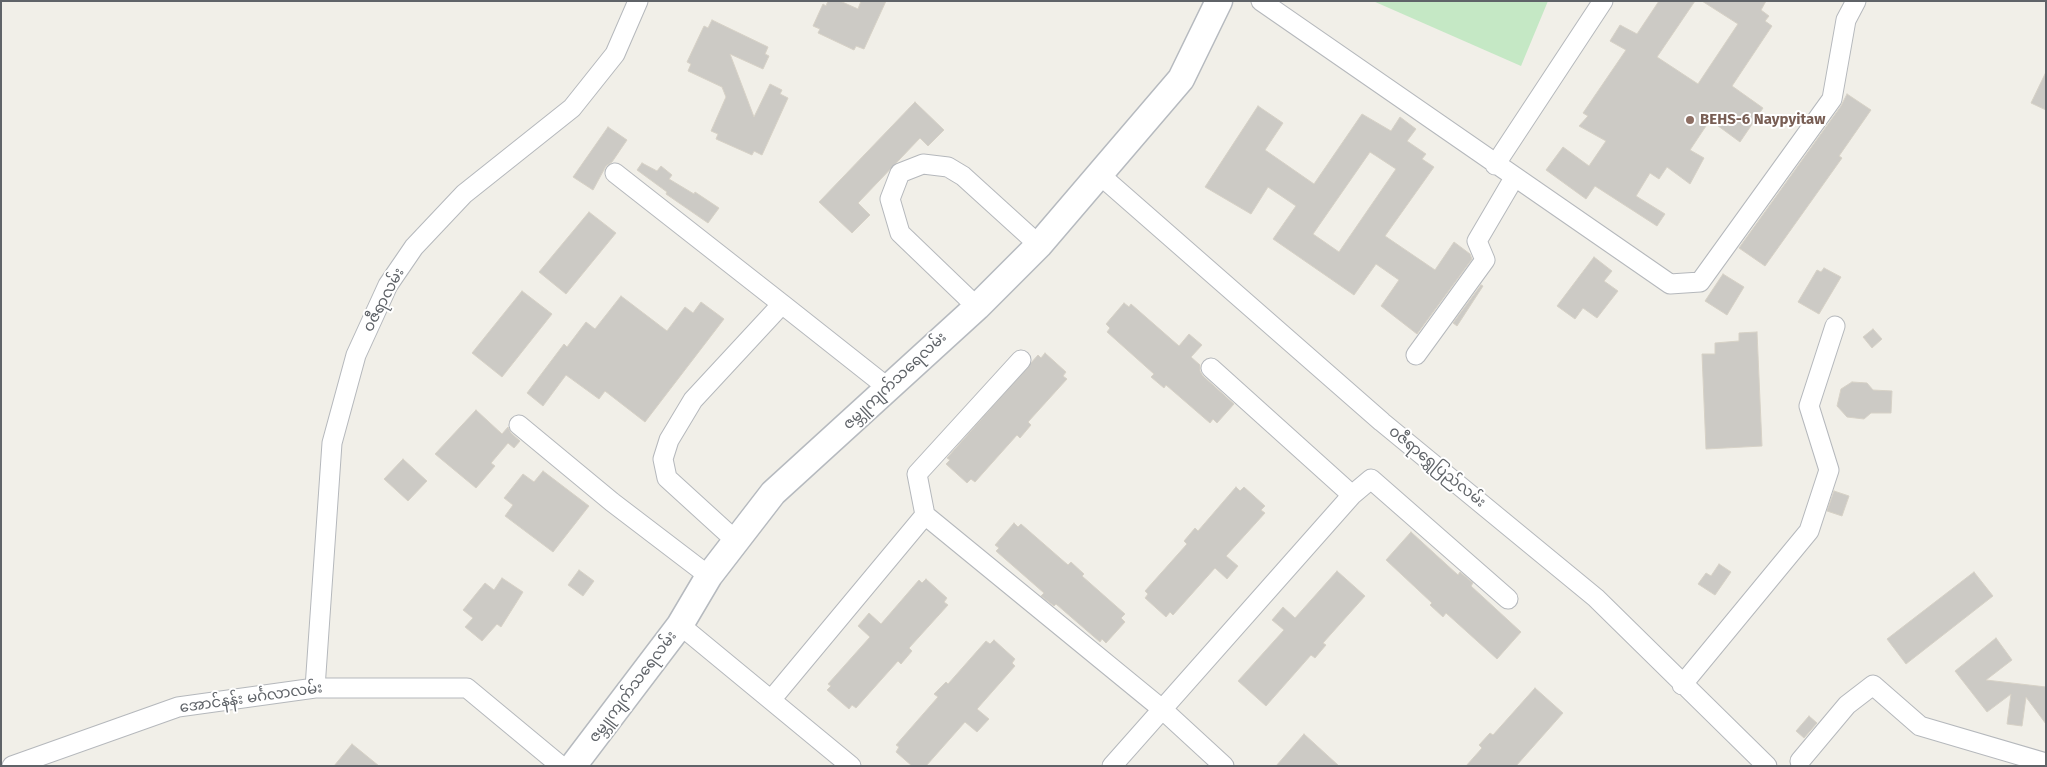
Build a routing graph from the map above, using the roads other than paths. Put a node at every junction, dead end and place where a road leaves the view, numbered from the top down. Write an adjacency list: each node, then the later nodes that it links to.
1 (638, 1): 26 (street, ဝဇီရာလမ်း)
2 (1219, 1): 8 (main road, ဇမ္ဘူကျက်သရေလမ်း)
3 (1261, 1): 6 (street)
4 (1603, 1): 6 (street)
5 (1856, 1): 9 (street)
6 (1495, 165): 9 (street)
7 (616, 173): 11 (street)
8 (1100, 175): 10 (main road, ဇမ္ဘူကျက်သရေလမ်း); 25 (street, ဝဇီရာရွှေပြည်လမ်း)
9 (1514, 178): 14 (street)
10 (1039, 245): 12 (main road, ဇမ္ဘူကျက်သရေလမ်း); 12 (street)
11 (782, 304): 17 (street); 21 (street)
12 (977, 307): 17 (main road, ဇမ္ဘူကျက်သရေလမ်း)
13 (1835, 326): 25 (street)
14 (1416, 356)
15 (1021, 360): 20 (street)
16 (1211, 368): 19 (street)
17 (887, 387): 21 (main road, ဇမ္ဘူကျက်သရေလမ်း)
18 (519, 425): 22 (street)
19 (1352, 495): 23 (street); 28 (street)
20 (925, 515): 27 (street); 28 (street)
21 (735, 540): 22 (main road, ဇမ္ဘူကျက်သရေလမ်း)
22 (710, 576): 24 (main road, ဇမ္ဘူကျက်သရေလမ်း)
23 (1508, 599)
24 (680, 626): 27 (street); 34 (main road, ဇမ္ဘူကျက်သရေလမ်း)
25 (1682, 685): 31 (street, ဝဇီရာရွှေပြည်လမ်း)
26 (315, 688): 32 (street, အောင်နန်း မင်္ဂလာလမ်း); 33 (street, အောင်နန်း မင်္ဂလာလမ်း)
27 (771, 700): 35 (street)
28 (1162, 709): 36 (street); 37 (street)
29 (1800, 761): 30 (street)
30 (2046, 763)
31 (1761, 764)
32 (12, 766)
33 (561, 766)
34 (573, 766)
35 (851, 766)
36 (1112, 766)
37 (1224, 766)

